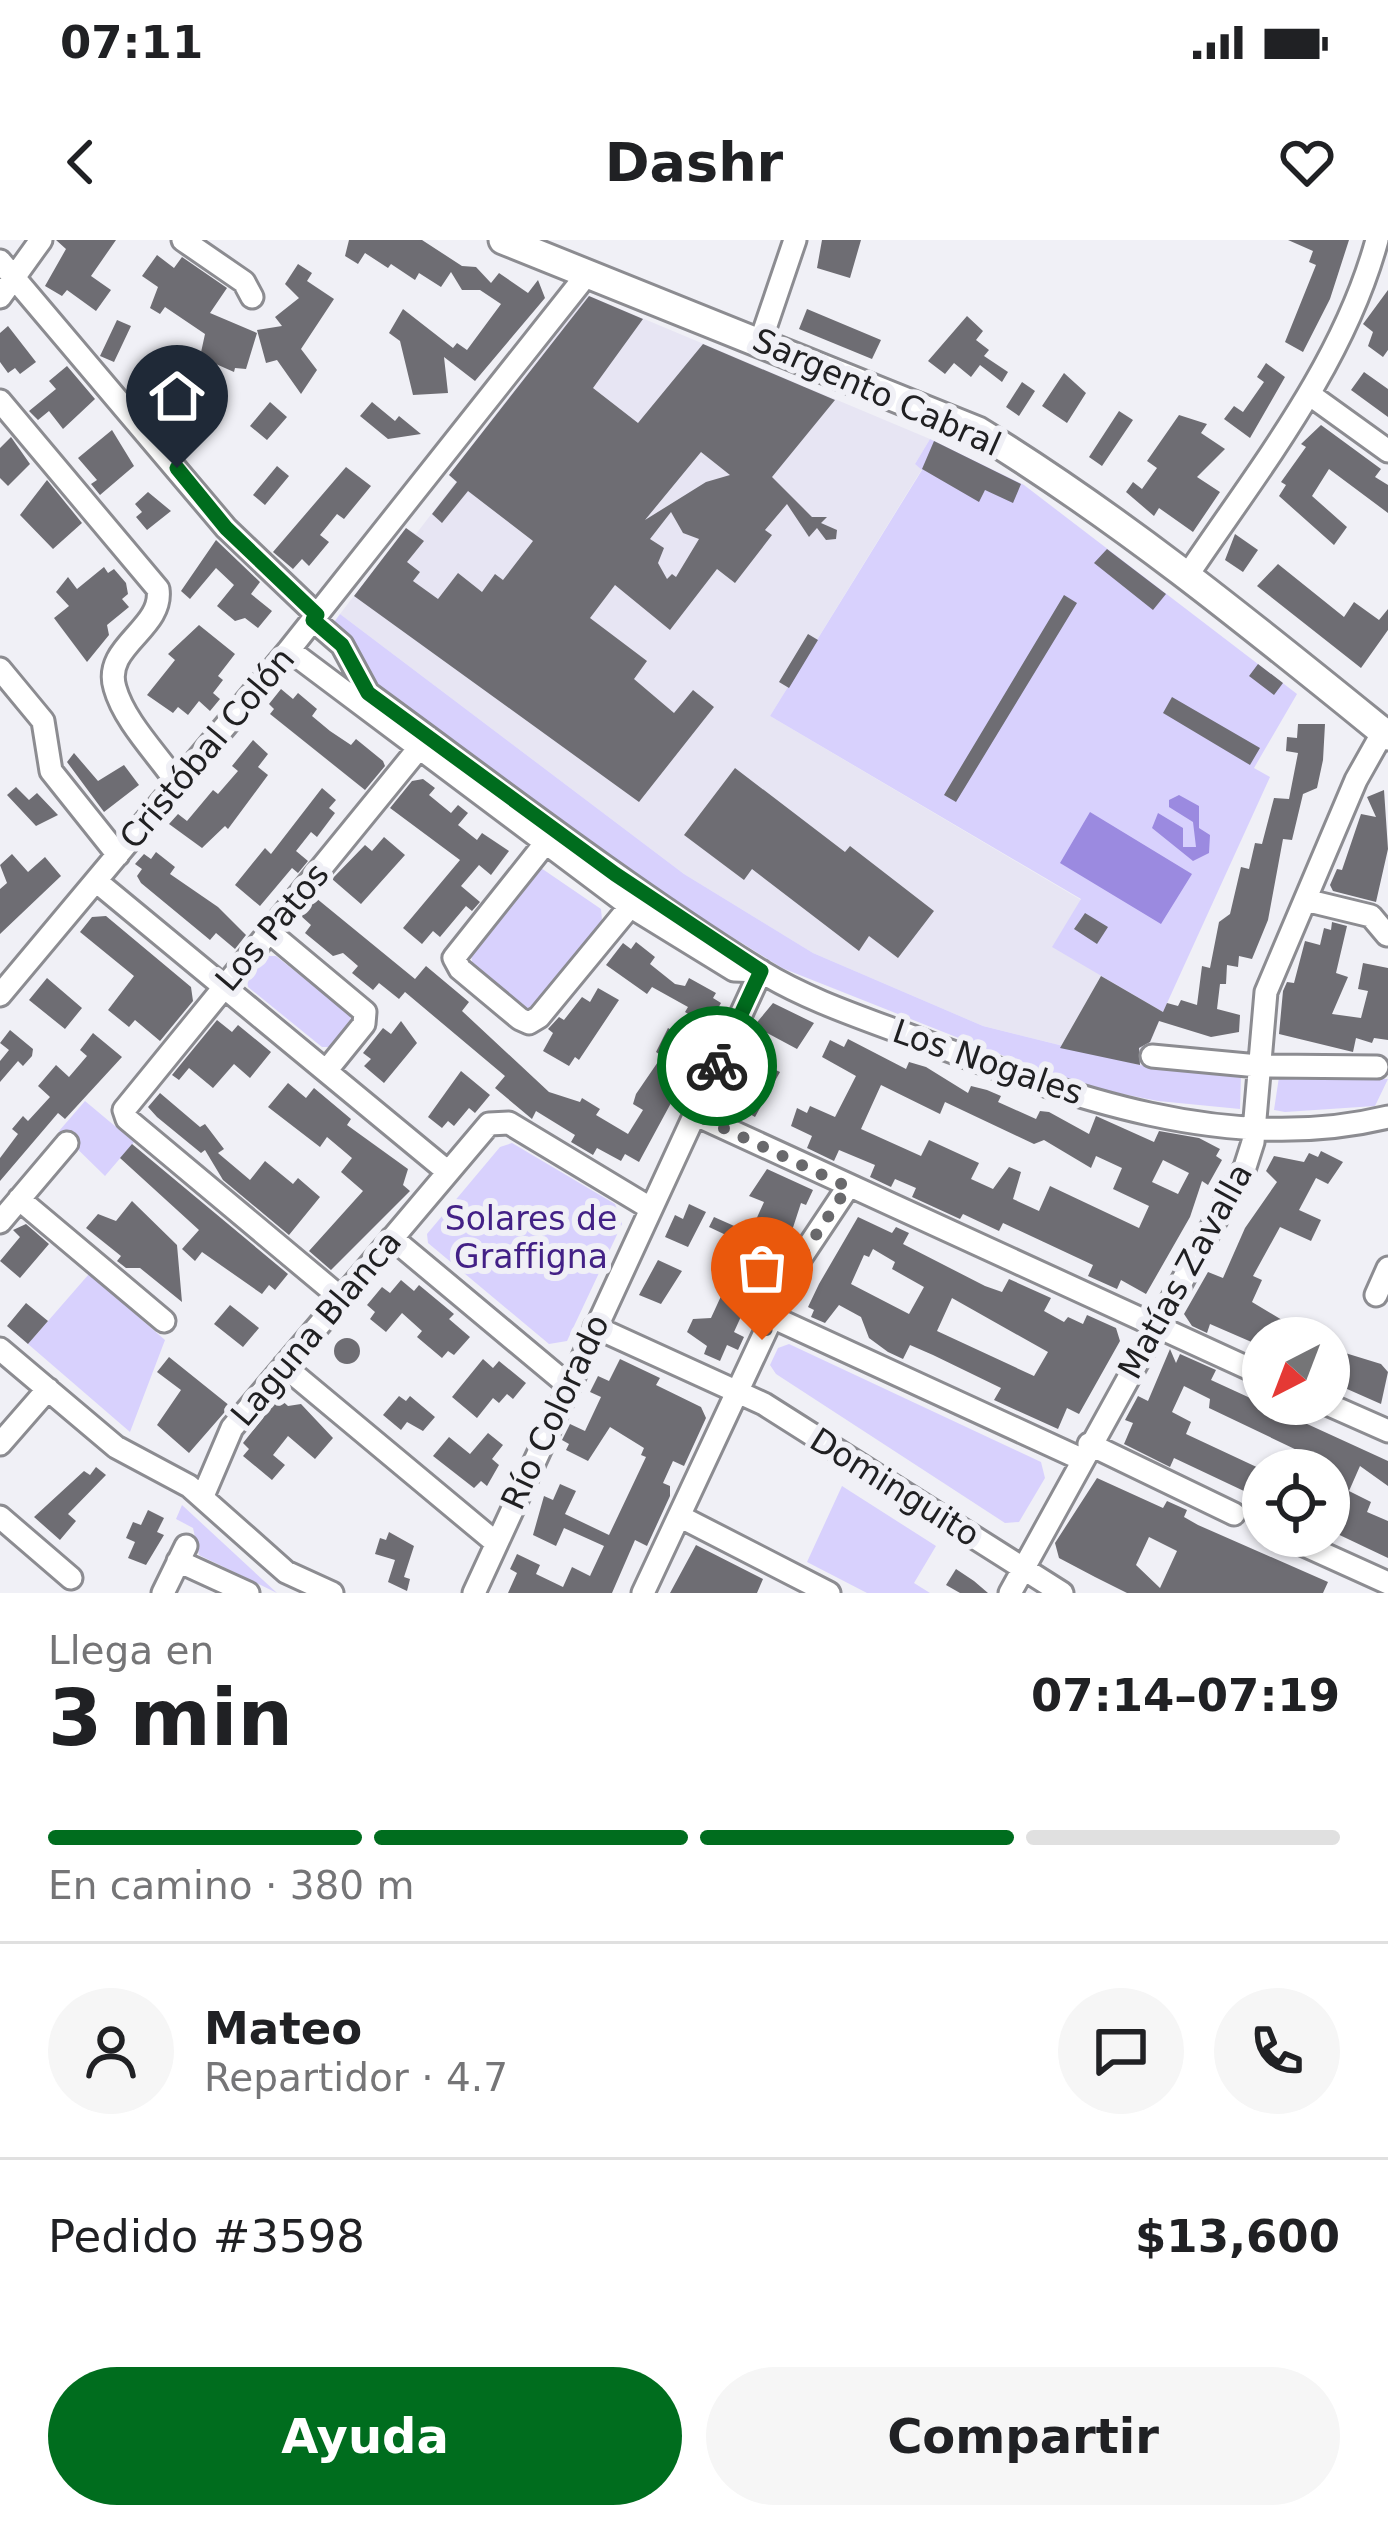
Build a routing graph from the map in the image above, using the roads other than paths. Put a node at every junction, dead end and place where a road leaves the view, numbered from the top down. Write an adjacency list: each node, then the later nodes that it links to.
1 (41, 240): 6 (street)
2 (183, 240): 9 (street)
3 (503, 240): 7 (main road, Sargento Cabral)
4 (795, 240): 10 (street)
5 (1376, 240): 11 (street)
6 (8, 269): 8 (street); 15 (street, Los Nogales)
7 (588, 273): 10 (main road, Sargento Cabral); 15 (street, Cristóbal Colón)
8 (0, 297)
9 (251, 297)
10 (761, 340): 14 (main road, Sargento Cabral)
11 (1309, 394): 13 (street); 14 (street)
12 (0, 401): 20 (street)
13 (1388, 451)
14 (1187, 576): 18 (main road, Sargento Cabral)
15 (315, 618): 16 (street, Cristóbal Colón); 19 (street, Los Nogales)
16 (289, 650): 19 (street, Los Nogales); 20 (street, Cristóbal Colón)
17 (0, 670): 22 (street)
18 (1386, 734): 25 (street, Matías Zavalla)
19 (423, 744): 21 (street, Los Nogales); 26 (street, Los Patos)
20 (178, 783): 22 (street, Cristóbal Colón)
21 (550, 837): 24 (street, Los Nogales); 24 (street)
22 (118, 855): 23 (street, Cristóbal Colón)
23 (96, 880): 29 (street); 30 (street, Cristóbal Colón)
24 (636, 900): 28 (street, Los Nogales)
25 (1305, 900): 27 (street); 32 (street, Matías Zavalla)
26 (268, 931): 29 (street, Los Patos); 34 (street)
27 (1387, 935)
28 (761, 971): 35 (street, Río Colorado); 37 (street, Los Nogales)
29 (223, 986): 34 (street); 47 (street, Los Patos)
30 (0, 995)
31 (1152, 1056): 32 (street)
32 (1258, 1066): 33 (street); 37 (street, Matías Zavalla)
33 (1377, 1067)
34 (326, 1071): 39 (street)
35 (694, 1114): 40 (street); 42 (street, Río Colorado)
36 (1377, 1120): 37 (street, Los Nogales)
37 (1253, 1131): 50 (street, Matías Zavalla)
38 (67, 1143): 41 (street)
39 (448, 1172): 42 (street, Laguna Blanca); 44 (street, Laguna Blanca)
40 (848, 1187): 48 (street); 50 (street)
41 (20, 1199): 43 (street); 49 (street)
42 (650, 1208): 51 (street, Río Colorado)
43 (0, 1222)
44 (392, 1238): 47 (street, Laguna Blanca); 55 (street)
45 (1388, 1268): 46 (street)
46 (1376, 1295)
47 (341, 1298): 54 (street, Laguna Blanca)
48 (772, 1317): 57 (street); 61 (street)
49 (164, 1322)
50 (1156, 1326): 53 (street); 61 (street, Matías Zavalla)
51 (595, 1327): 55 (street, Río Colorado); 57 (street, Dominguito)
52 (0, 1349): 56 (street)
53 (1242, 1365)
54 (284, 1366): 62 (street, Laguna Blanca); 66 (street)
55 (568, 1385): 66 (street, Río Colorado)
56 (47, 1389): 60 (street); 62 (street)
57 (736, 1393): 64 (street); 68 (street, Dominguito)
58 (1350, 1414): 59 (street)
59 (1388, 1431)
60 (0, 1444)
61 (1085, 1452): 63 (street); 68 (street, Matías Zavalla)
62 (203, 1496): 73 (street)
63 (1234, 1514)
64 (679, 1516): 75 (street); 76 (street)
65 (0, 1517): 69 (street)
66 (494, 1541): 74 (street, Río Colorado)
67 (1330, 1557): 70 (street)
68 (1022, 1568): 77 (street, Matías Zavalla); 78 (street, Dominguito)
69 (71, 1578)
70 (1388, 1583)
71 (163, 1593): 72 (street)
72 (248, 1593)
73 (332, 1593)
74 (473, 1593)
75 (643, 1593)
76 (829, 1593)
77 (1010, 1593)
78 (1062, 1593)

